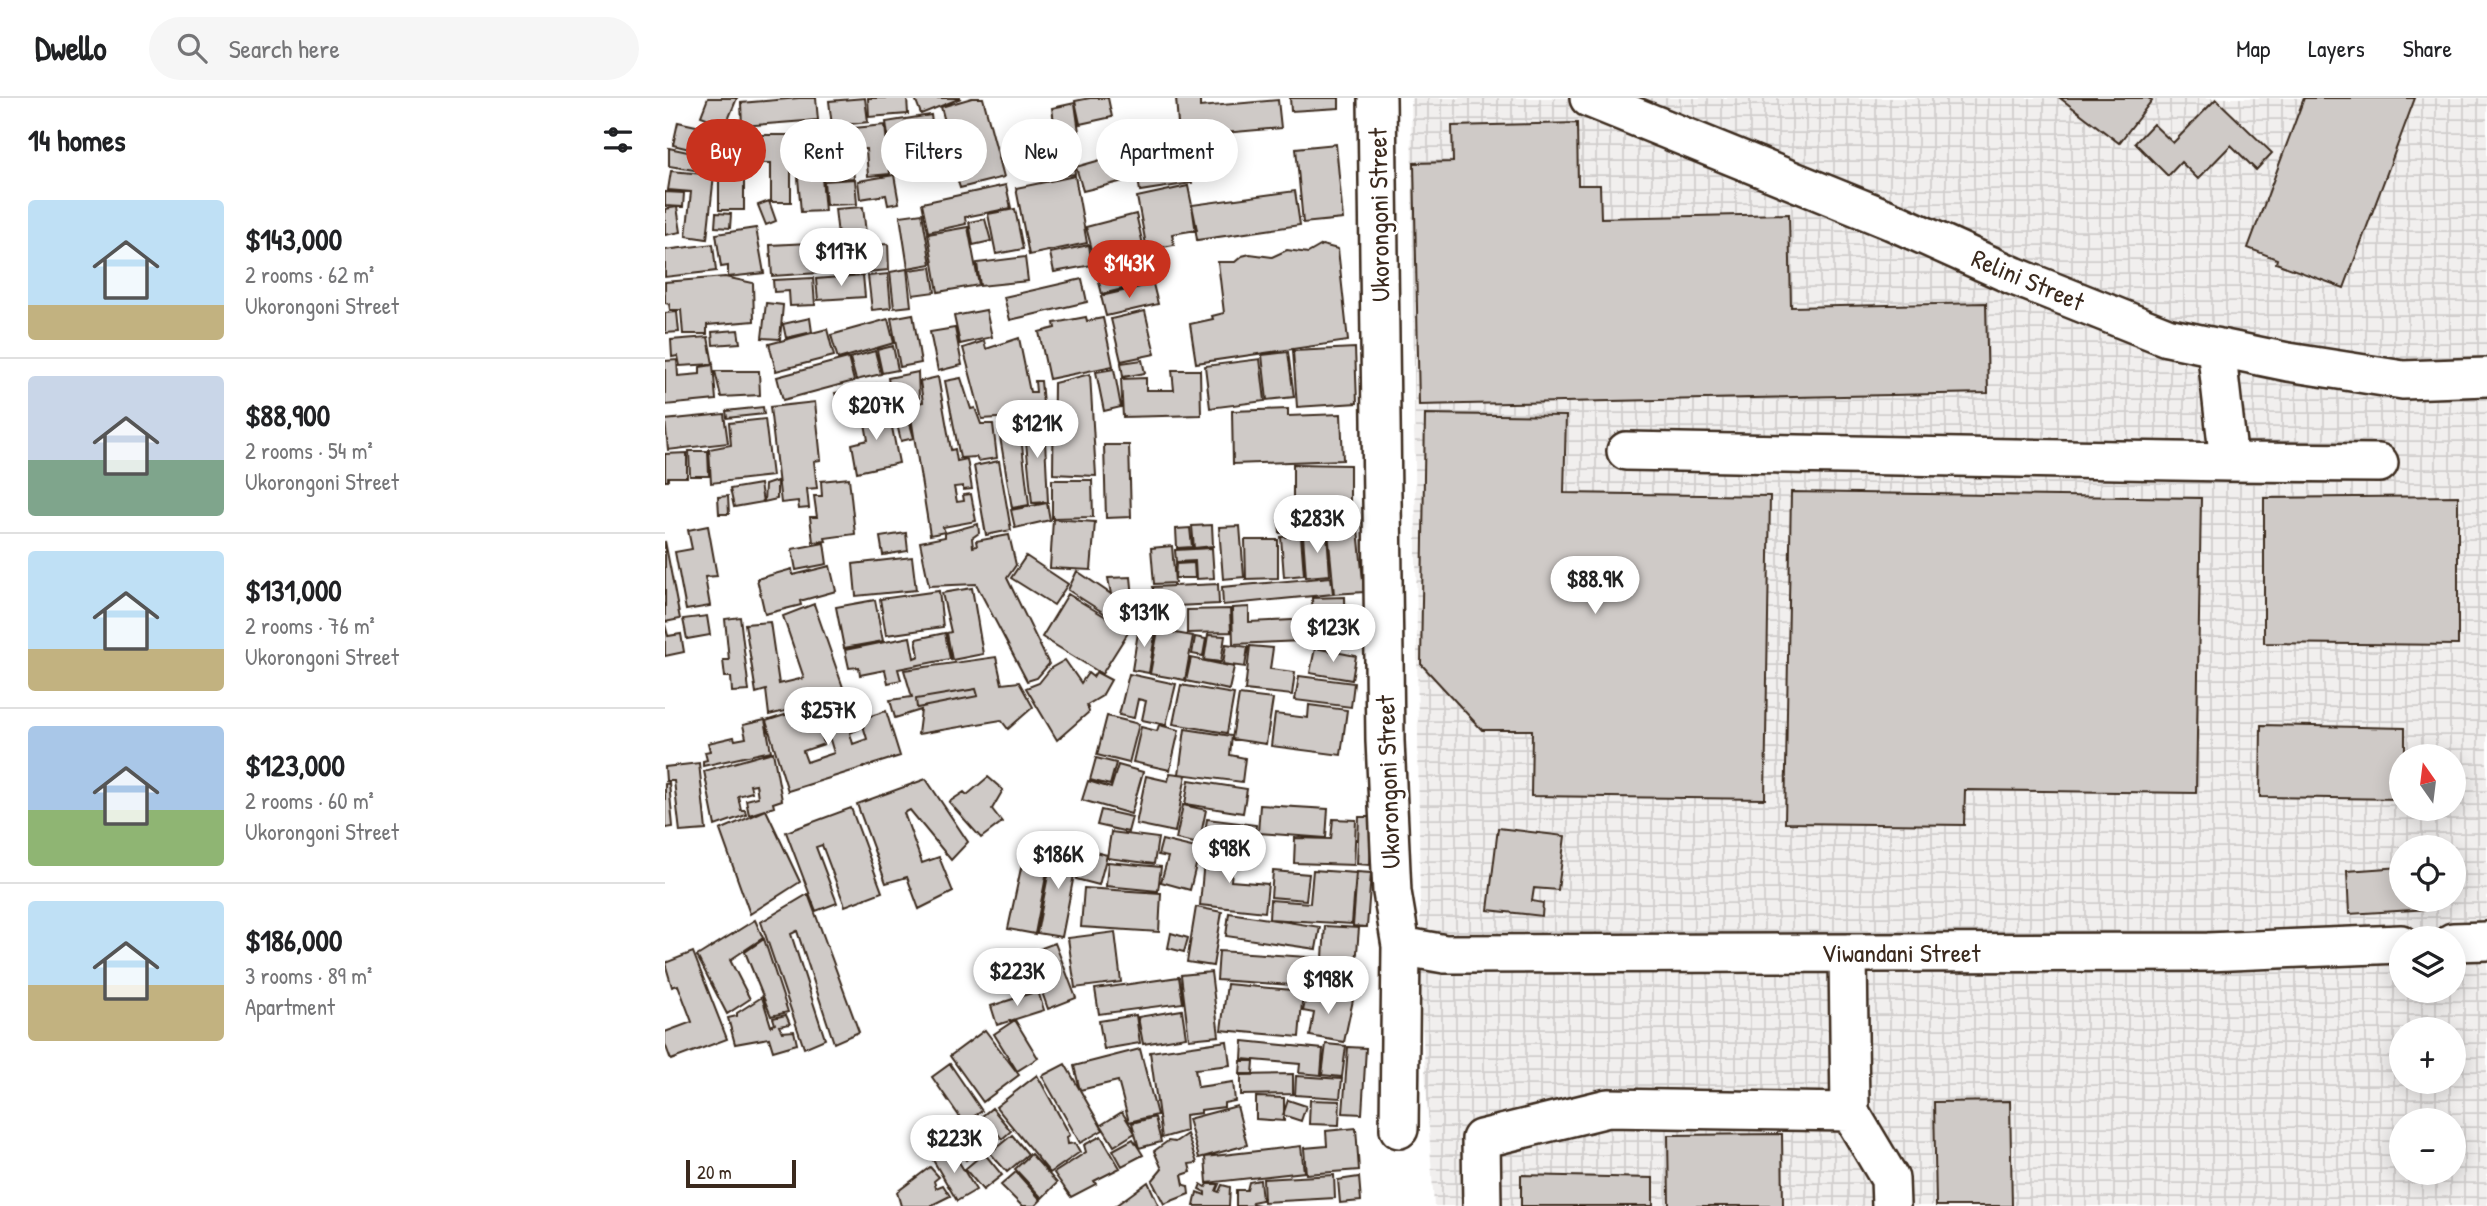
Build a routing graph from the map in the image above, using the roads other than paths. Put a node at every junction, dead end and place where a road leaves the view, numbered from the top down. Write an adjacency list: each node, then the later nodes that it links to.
1 (1377, 98): 11 (street, Ukorongoni Street)
2 (1590, 98): 3 (street, Relini Street)
3 (2216, 347): 4 (street, Relini Street); 6 (street)
4 (2487, 377)
5 (1626, 452): 6 (street)
6 (2228, 462): 7 (street)
7 (2379, 463)
8 (2487, 941): 9 (street)
9 (2466, 942)
10 (2389, 944): 12 (street, Viwandani Street)
11 (1401, 946): 12 (street, Viwandani Street); 14 (street, Ukorongoni Street)
12 (1849, 953): 13 (street)
13 (1850, 1112): 15 (street); 16 (street)
14 (1399, 1129)
15 (1482, 1206)
16 (1891, 1206)

